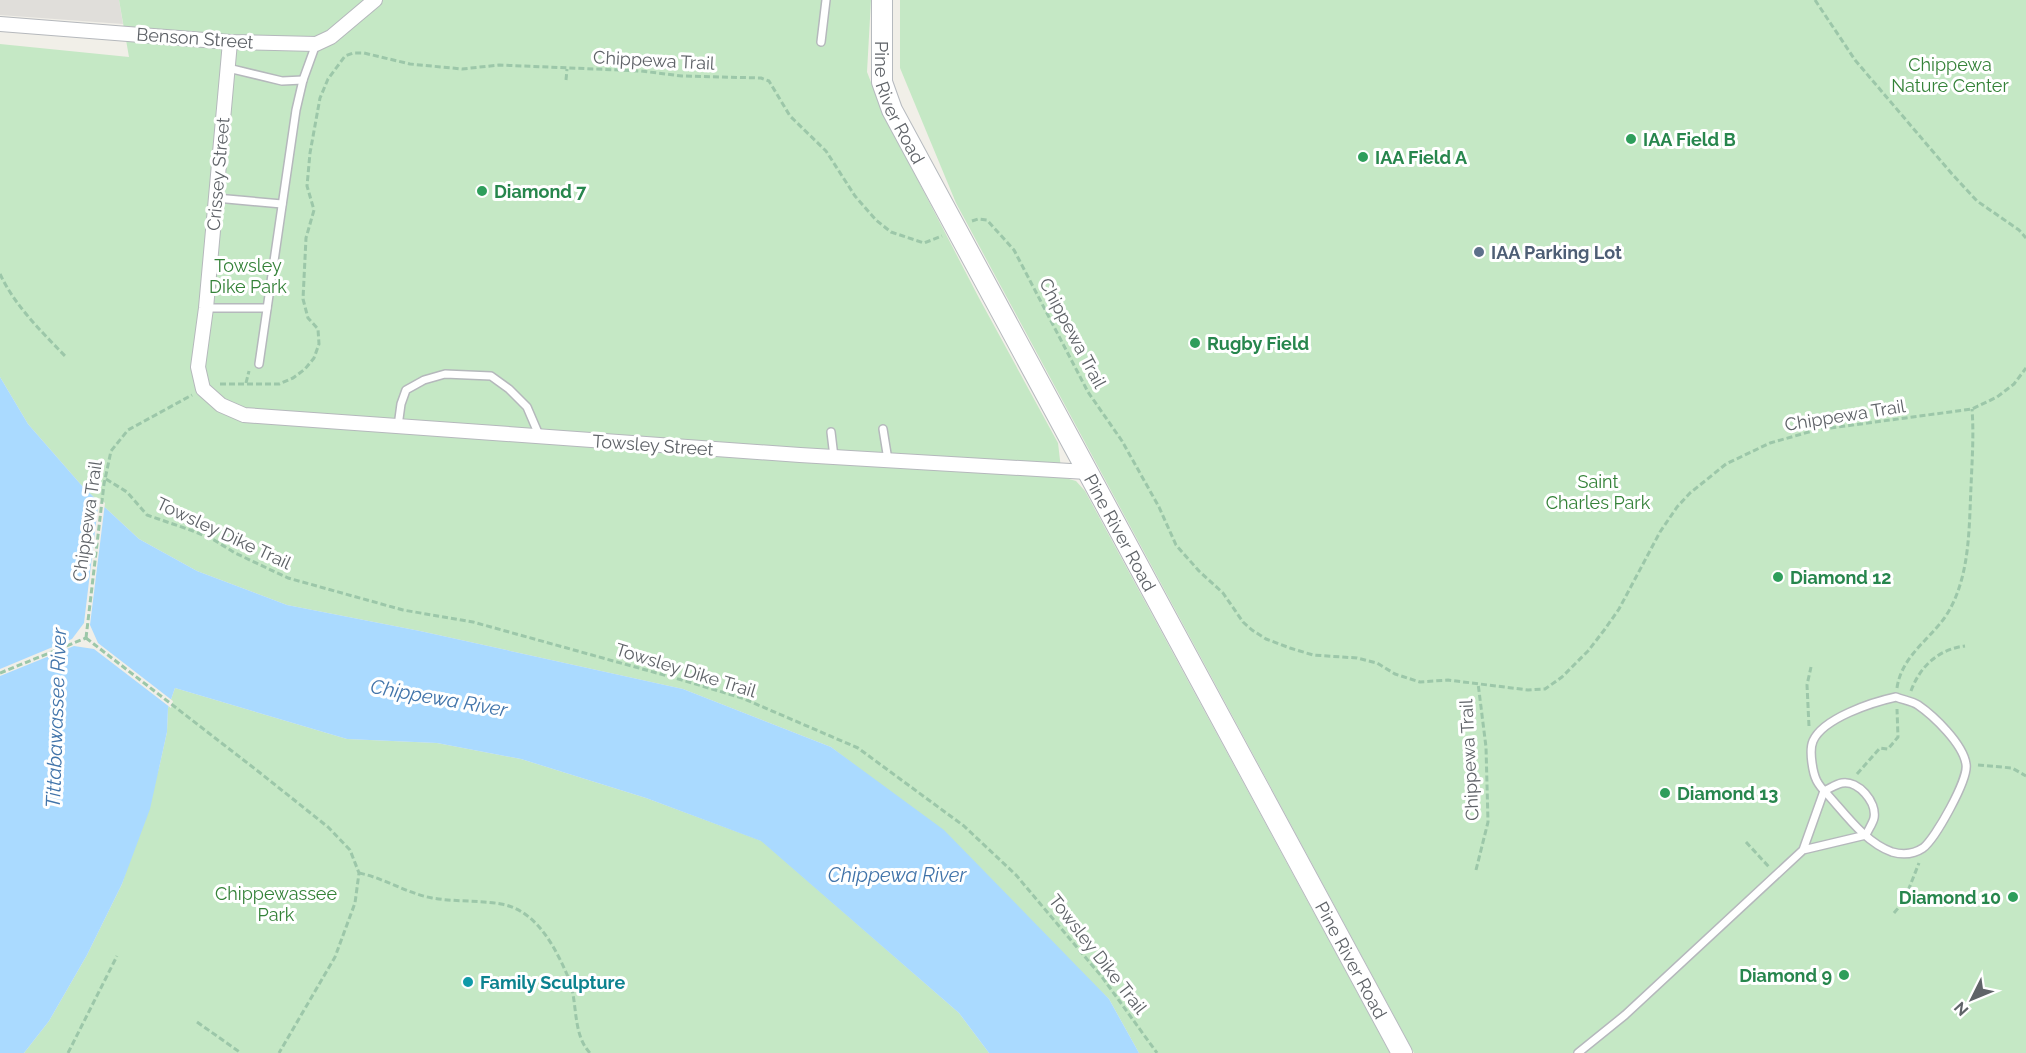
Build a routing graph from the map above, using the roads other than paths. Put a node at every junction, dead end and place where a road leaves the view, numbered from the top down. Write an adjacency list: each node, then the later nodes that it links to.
1 (375, 0): 7 (street)
2 (826, 0): 6 (lane)
3 (882, 0): 22 (street, Pine River Road)
4 (0, 24): 5 (street, Benson Street)
5 (230, 42): 7 (street, Benson Street); 8 (street, Crissey Street)
6 (821, 42)
7 (316, 44): 9 (lane)
8 (228, 68): 9 (lane); 10 (street, Crissey Street)
9 (303, 80): 11 (lane)
10 (216, 198): 11 (lane); 12 (street, Crissey Street)
11 (282, 204): 13 (lane)
12 (206, 308): 13 (lane); 15 (street, Crissey Street)
13 (267, 308): 14 (lane)
14 (259, 364)
15 (221, 405): 16 (street, Towsley Street)
16 (398, 426): 19 (street, Towsley Street); 19 (lane)
17 (883, 429): 21 (lane)
18 (831, 432): 20 (lane)
19 (539, 436): 20 (street, Towsley Street)
20 (834, 457): 21 (street, Towsley Street)
21 (888, 460): 22 (street, Towsley Street)
22 (1087, 472): 26 (street, Pine River Road)
23 (1824, 791): 24 (lane); 24 (lane); 24 (lane); 25 (lane)
24 (1866, 836): 25 (lane)
25 (1803, 849): 27 (lane)
26 (1402, 1053)
27 (1578, 1053)

